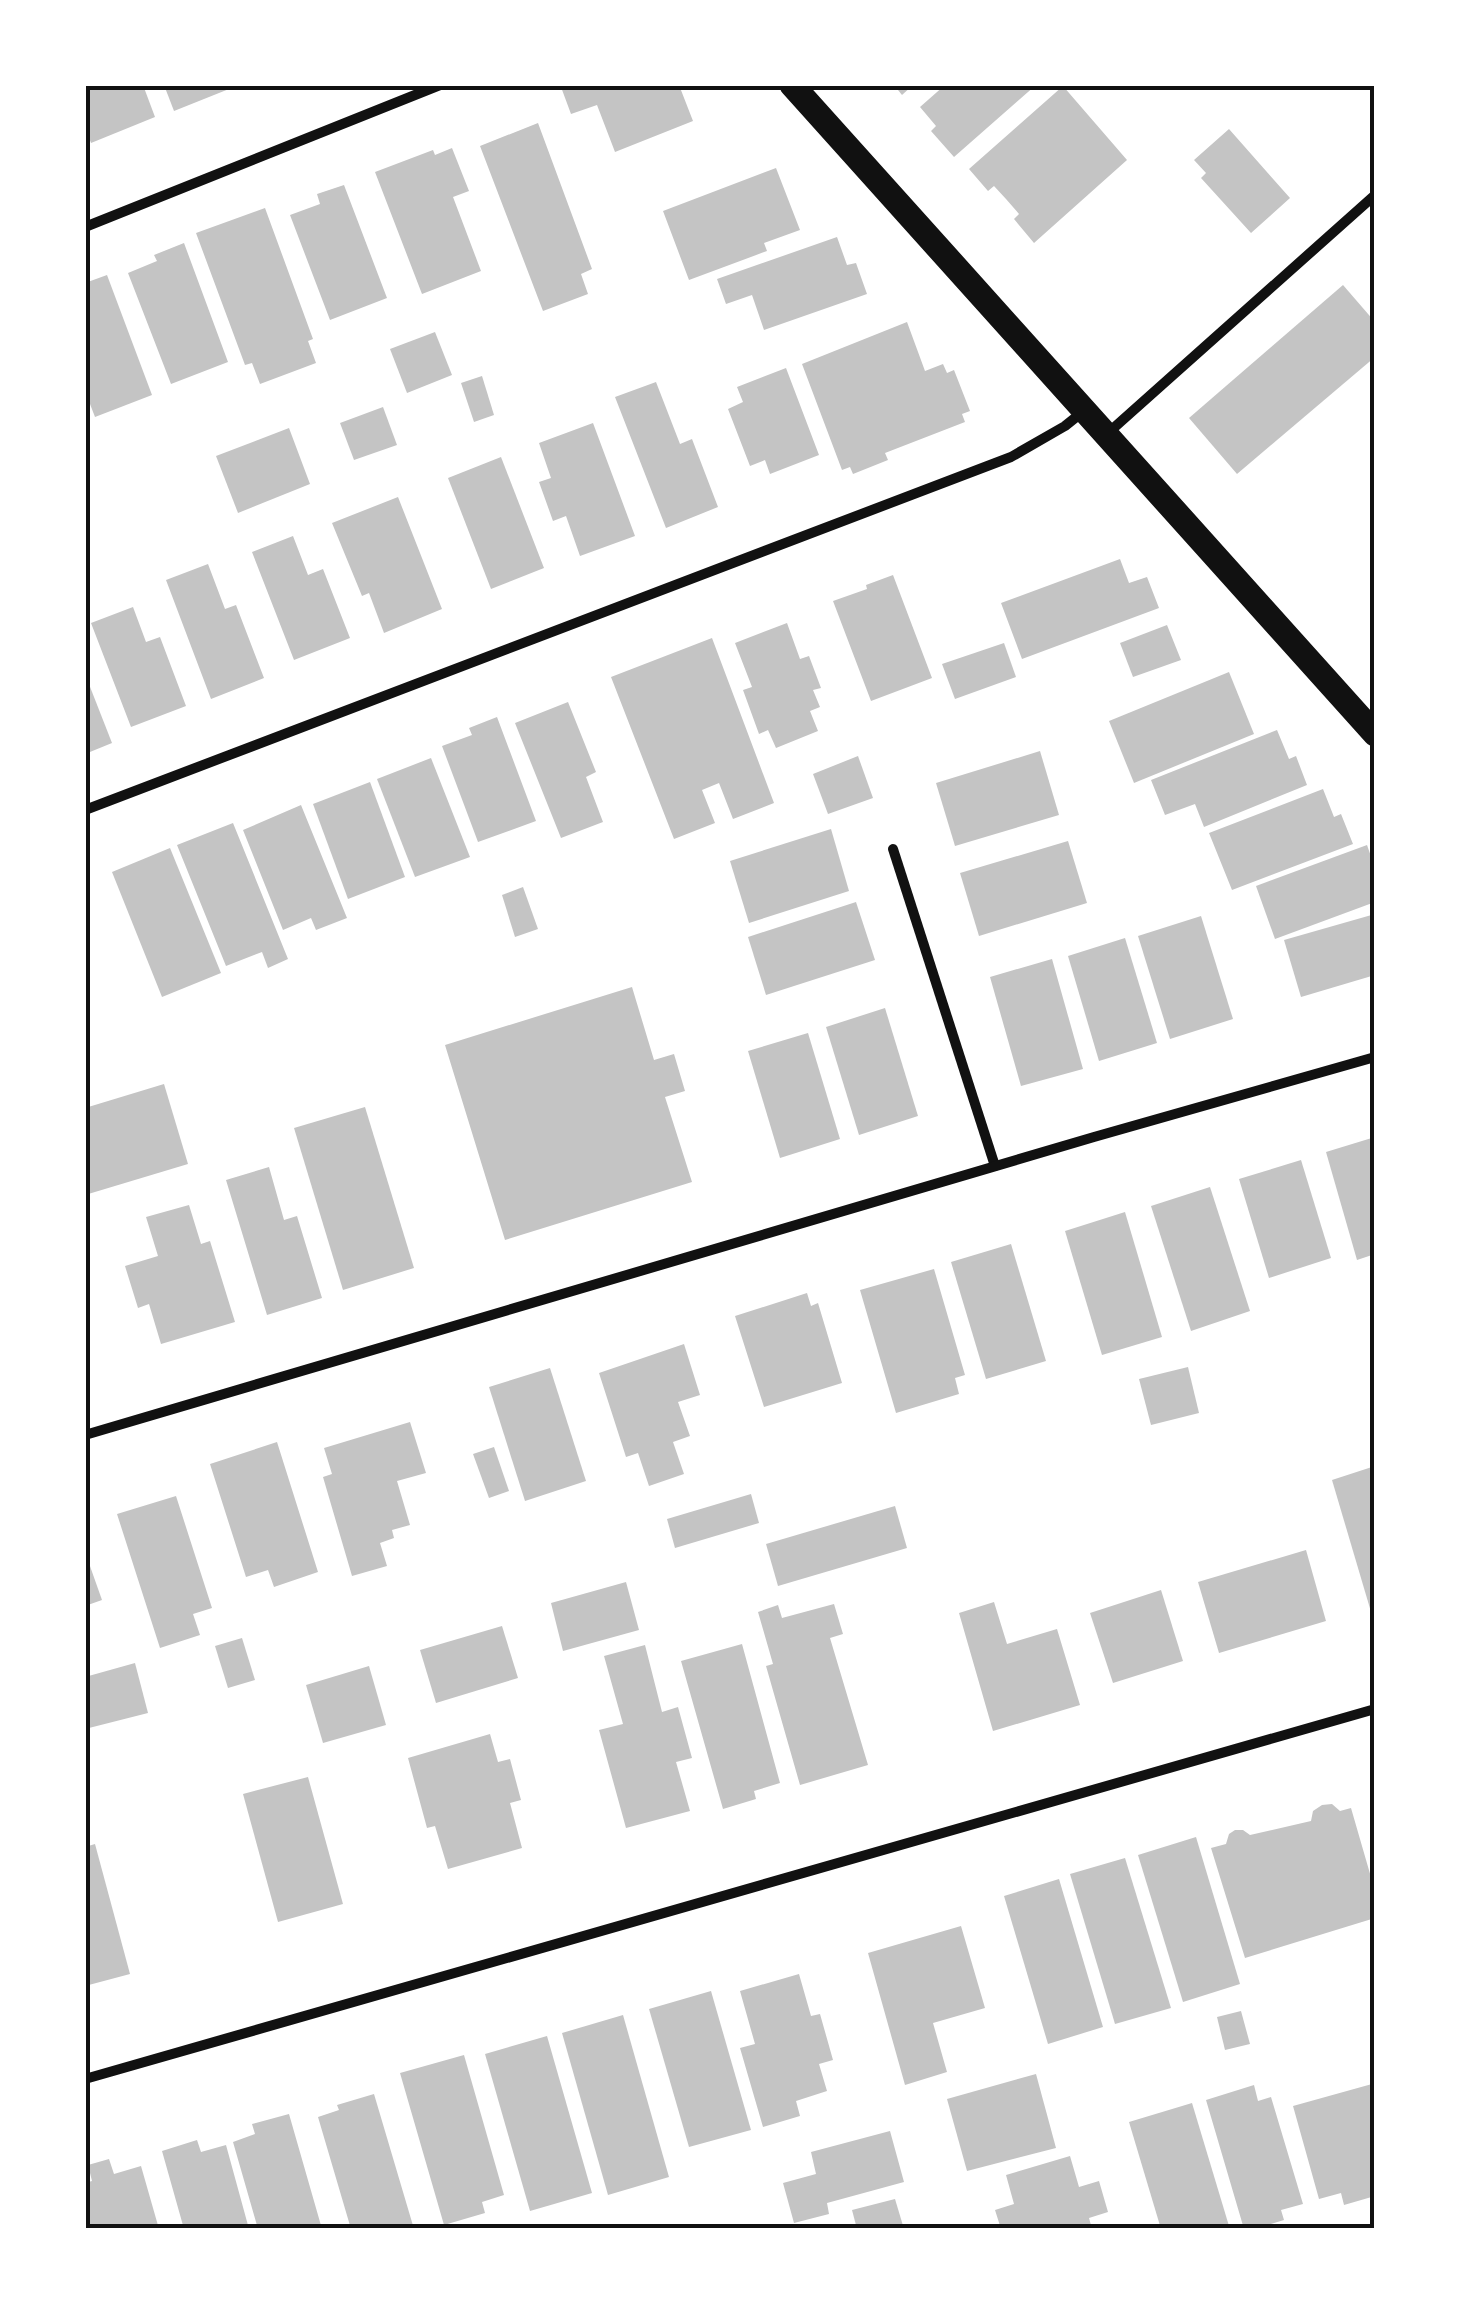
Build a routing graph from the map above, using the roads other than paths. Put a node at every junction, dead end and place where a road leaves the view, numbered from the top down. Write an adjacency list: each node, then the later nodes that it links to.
1 (440, 85): 4 (street)
2 (792, 85): 5 (main road)
3 (1375, 195): 6 (street)
4 (85, 227)
5 (1085, 410): 6 (main road); 8 (street)
6 (1107, 434): 7 (main road)
7 (1375, 734)
8 (85, 810)
9 (893, 849): 11 (street)
10 (1375, 1057): 11 (street)
11 (995, 1166): 12 (street)
12 (85, 1434)
13 (1375, 1709): 14 (street)
14 (85, 2079)

